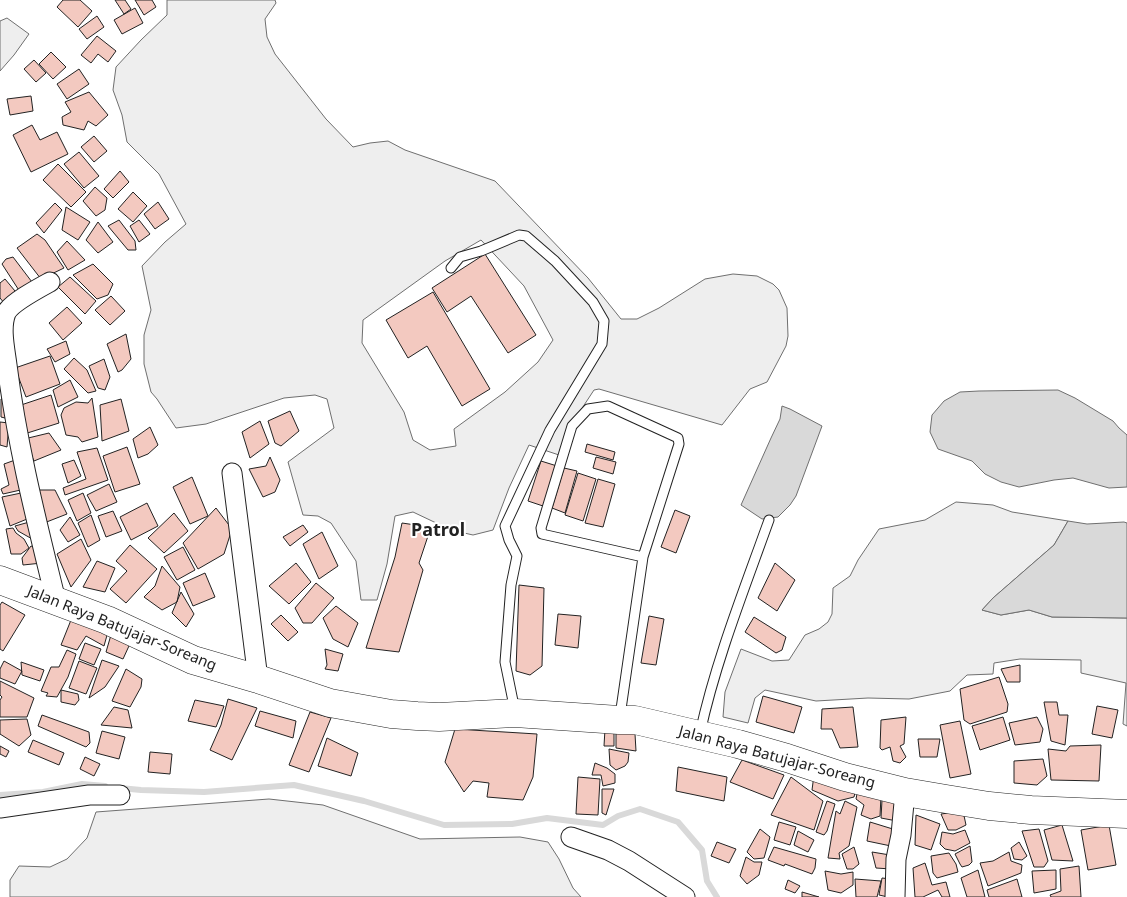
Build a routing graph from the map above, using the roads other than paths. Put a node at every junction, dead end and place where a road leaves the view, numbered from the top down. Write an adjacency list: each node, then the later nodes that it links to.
1 (451, 268): 9 (lane)
2 (50, 282): 7 (street)
3 (232, 473): 8 (street)
4 (769, 520): 11 (lane)
5 (643, 557): 5 (lane); 10 (lane)
6 (0, 581): 7 (highway, Jalan Raya Batujajar-Soreang)
7 (56, 602): 8 (highway, Jalan Raya Batujajar-Soreang)
8 (258, 679): 9 (highway, Jalan Raya Batujajar-Soreang)
9 (515, 713): 10 (highway, Jalan Raya Batujajar-Soreang)
10 (619, 720): 11 (highway, Jalan Raya Batujajar-Soreang)
11 (699, 735): 12 (highway, Jalan Raya Batujajar-Soreang)
12 (906, 792): 15 (highway, Jalan Raya Batujajar-Soreang); 18 (street)
13 (120, 795): 14 (street)
14 (0, 808)
15 (1127, 814)
16 (571, 837): 17 (street)
17 (685, 897)
18 (895, 897)

